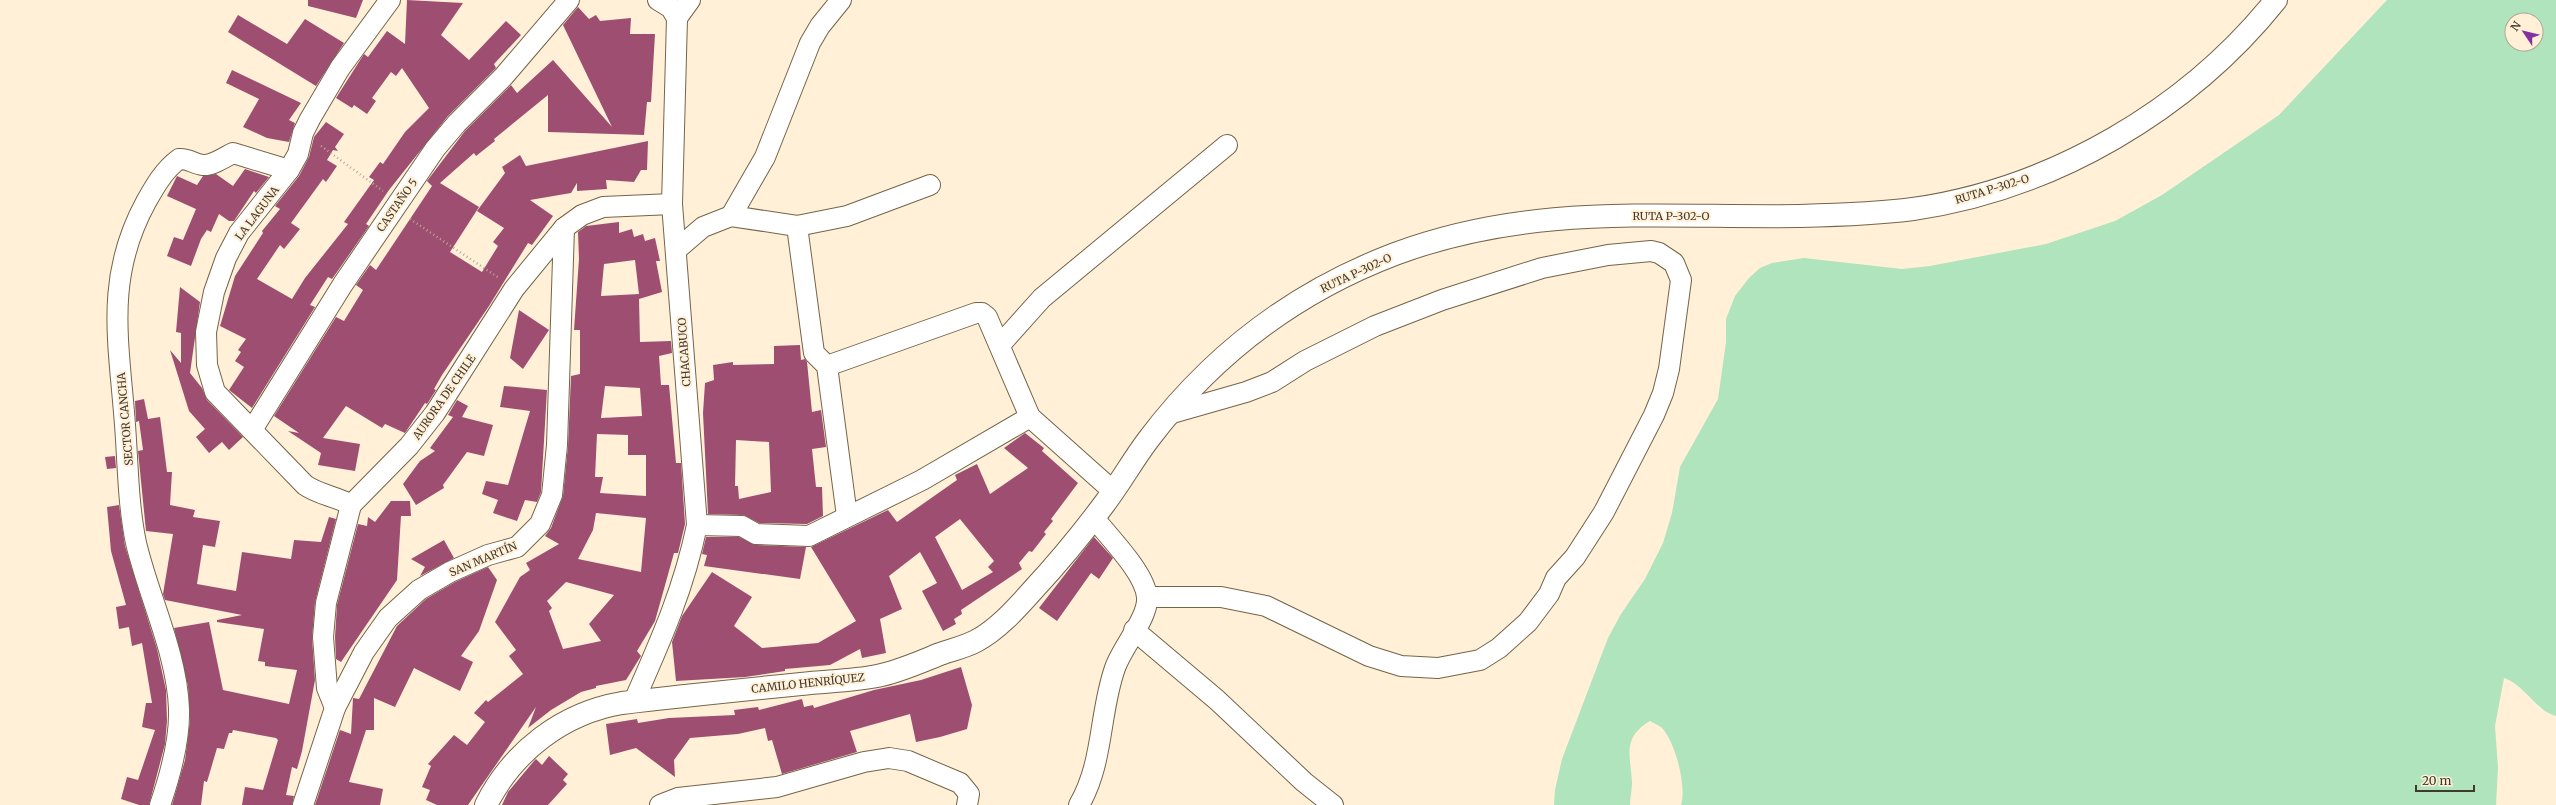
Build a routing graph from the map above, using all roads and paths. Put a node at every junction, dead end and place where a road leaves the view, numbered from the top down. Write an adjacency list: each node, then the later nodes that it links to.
1 (390, 0): 8 (street, LA LAGUNA)
2 (569, 0): 13 (street, CASTAÑO 5)
3 (658, 0): 7 (street)
4 (690, 0): 7 (street)
5 (841, 0): 14 (street)
6 (2276, 0): 21 (street, RUTA P-302-O)
7 (677, 18): 12 (street, CHACABUCO)
8 (303, 133): 10 (street, LA LAGUNA); 13 (path)
9 (1227, 145): 19 (street)
10 (288, 170): 23 (street, LA LAGUNA); 32 (street, SECTOR CANCHA)
11 (930, 185): 15 (street)
12 (672, 204): 16 (street, AURORA DE CHILE); 17 (street, CHACABUCO)
13 (397, 206): 18 (path); 23 (street, CASTAÑO 5)
14 (731, 216): 15 (street); 17 (street)
15 (797, 226): 20 (street)
16 (564, 228): 18 (street, AURORA DE CHILE); 31 (street, SAN MARTÍN)
17 (676, 250): 27 (street, CHACABUCO)
18 (514, 289): 25 (street, AURORA DE CHILE)
19 (1000, 345): 20 (street); 22 (street)
20 (827, 366): 26 (street)
21 (1169, 414): 24 (street, RUTA P-302-O); 28 (street)
22 (1030, 417): 24 (street); 26 (street)
23 (252, 430): 25 (street, LA LAGUNA)
24 (1104, 504): 28 (street); 30 (street, CAMILO HENRÍQUEZ)
25 (351, 505): 31 (street)
26 (847, 516): 27 (street)
27 (697, 525): 30 (street, CHACABUCO)
28 (1147, 597): 29 (street)
29 (1134, 630): 37 (street); 38 (street)
30 (634, 701): 34 (street, CAMILO HENRÍQUEZ)
31 (335, 708): 33 (street, SAN MARTÍN)
32 (160, 805)
33 (303, 805)
34 (486, 805)
35 (660, 805): 36 (street)
36 (967, 805)
37 (1079, 805)
38 (1333, 805)

